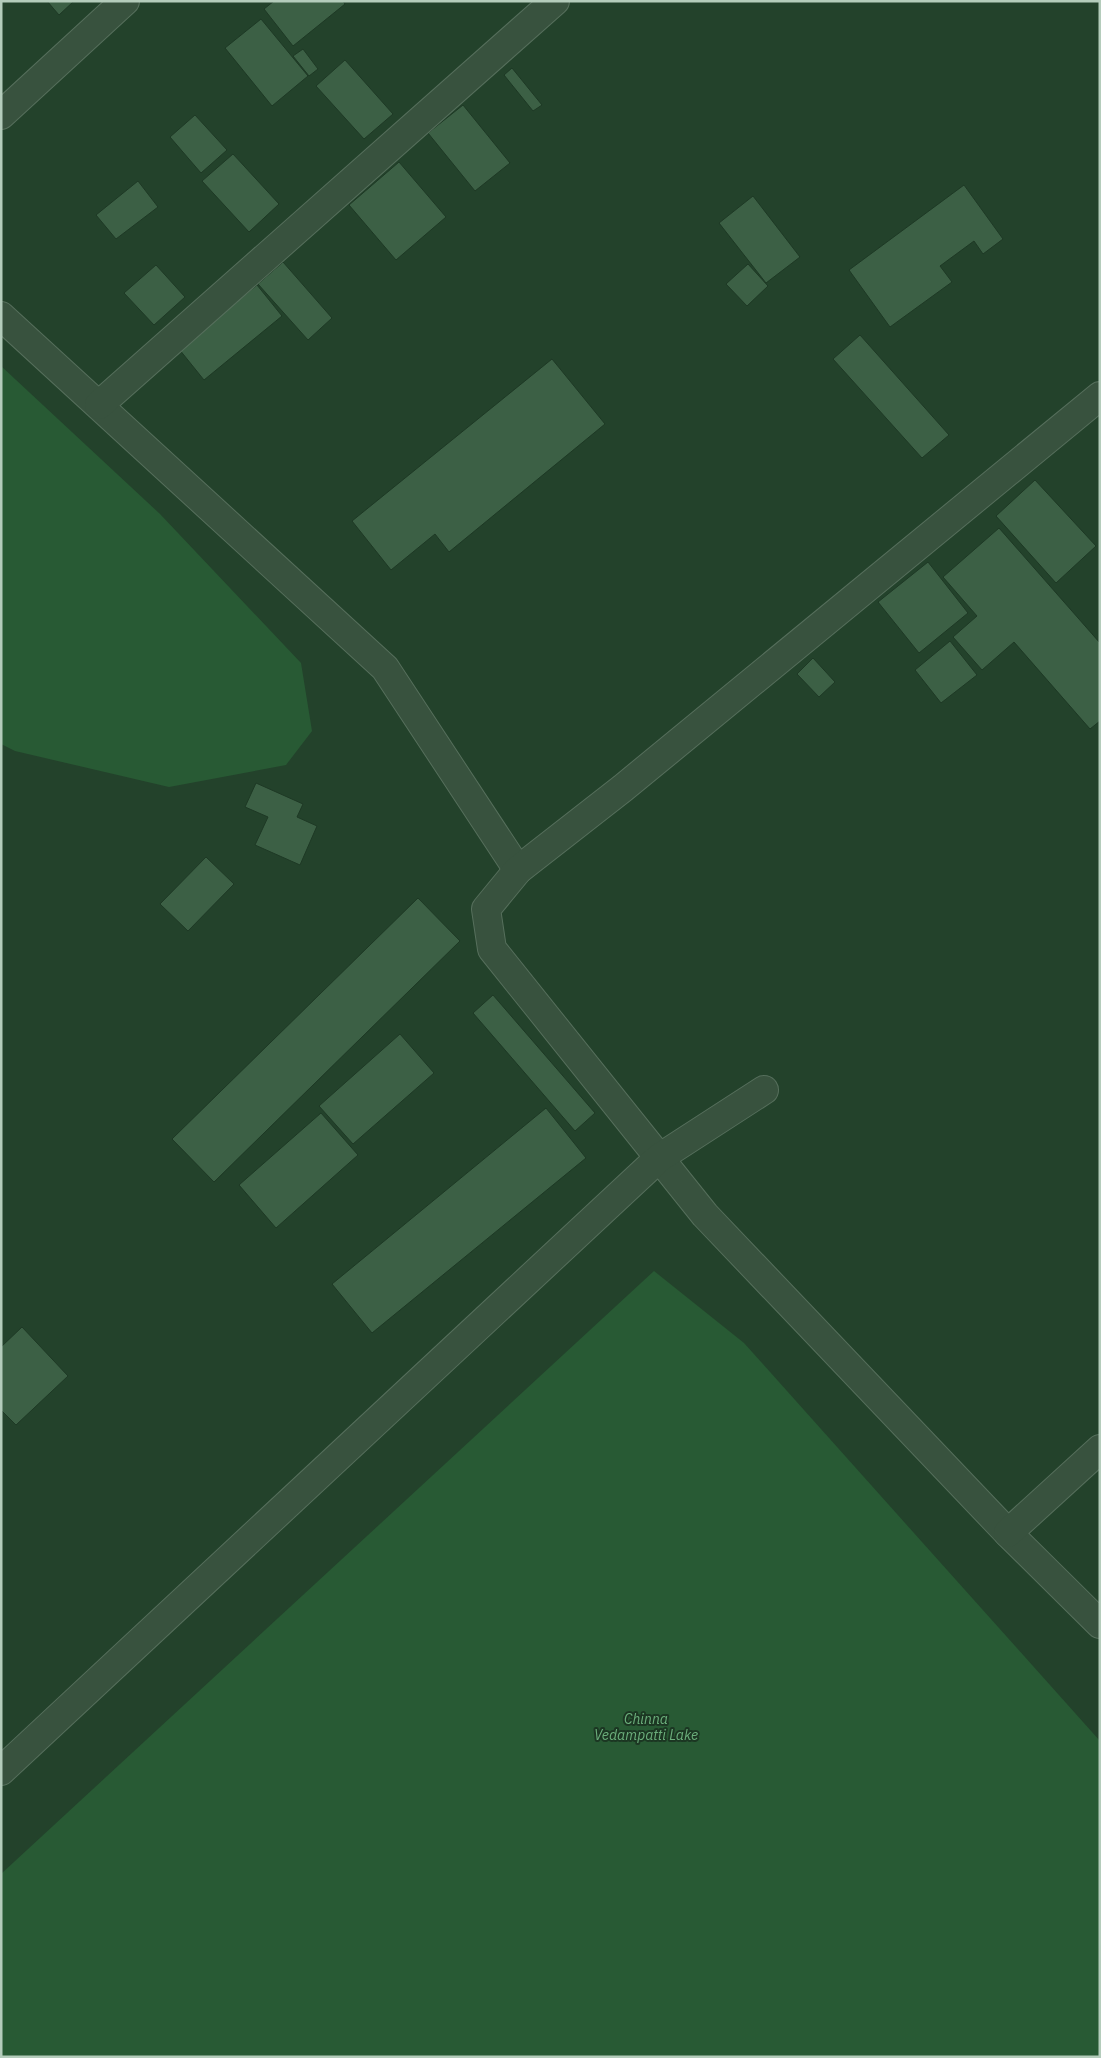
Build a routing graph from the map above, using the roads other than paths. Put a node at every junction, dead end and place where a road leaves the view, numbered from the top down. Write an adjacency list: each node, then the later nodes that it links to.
1 (125, 1): 3 (street)
2 (555, 1): 6 (street)
3 (1, 115)
4 (1, 316): 6 (street)
5 (1100, 396): 7 (street)
6 (99, 404): 7 (street)
7 (518, 870): 9 (street)
8 (764, 1090): 9 (street)
9 (659, 1158): 11 (street); 13 (street)
10 (1100, 1449): 11 (street)
11 (1008, 1532): 12 (street)
12 (1100, 1624)
13 (1, 1771)

